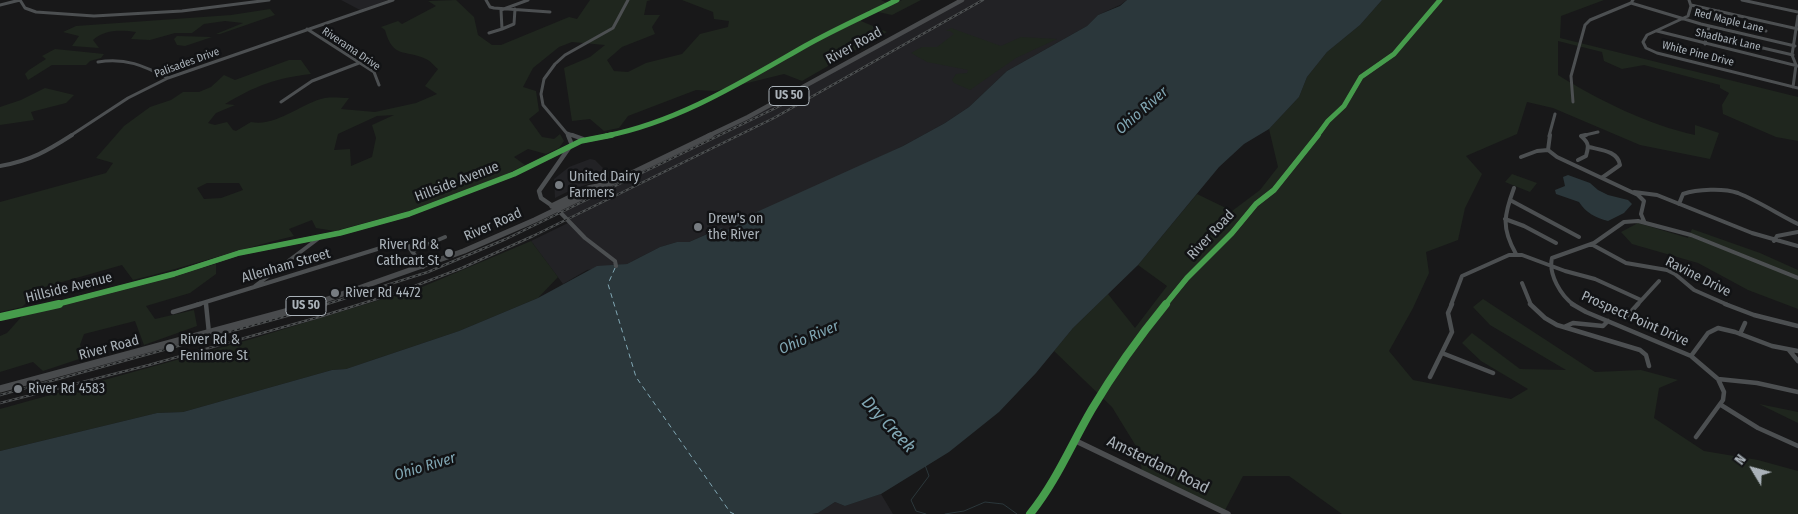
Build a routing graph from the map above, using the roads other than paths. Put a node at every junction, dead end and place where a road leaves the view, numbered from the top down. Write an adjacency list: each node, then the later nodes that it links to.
1 (20, 0): 2 (street); 14 (street)
2 (265, 0): 3 (street)
3 (270, 0)
4 (393, 0): 27 (street, Palisades Drive)
5 (486, 0): 17 (street)
6 (528, 0): 17 (street)
7 (628, 0): 46 (street)
8 (897, 0): 48 (street, Hillside Avenue)
9 (962, 0): 62 (main road, River Road / US 50)
10 (1440, 0): 107 (main road, River Road)
11 (1689, 0): 15 (street)
12 (1742, 0): 20 (street)
13 (1632, 2): 22 (street, Red Maple Lane); 44 (street)
14 (0, 5)
15 (1691, 5): 19 (street); 22 (street)
16 (515, 9): 17 (street); 18 (street); 25 (street)
17 (501, 10): 25 (street)
18 (550, 12)
19 (1719, 12): 23 (street); 29 (street)
20 (1798, 12)
21 (1798, 16): 26 (street)
22 (1684, 19): 24 (street, Red Maple Lane); 28 (street, White Pine Drive)
23 (1768, 22): 26 (street); 29 (street)
24 (1709, 26): 31 (street); 32 (street, Red Maple Lane)
25 (502, 29): 30 (street)
26 (1797, 29): 34 (street)
27 (307, 30): 37 (street, Riverama Drive); 39 (street, Palisades Drive)
28 (1657, 31): 33 (street, Shadbark Lane); 41 (street, White Pine Drive)
29 (1766, 31): 32 (street)
30 (489, 33)
31 (1707, 35): 33 (street); 35 (street)
32 (1764, 39): 34 (street, Red Maple Lane)
33 (1705, 44): 38 (street, Shadbark Lane)
34 (1794, 46): 35 (street)
35 (1792, 55): 38 (street)
36 (98, 62): 39 (street)
37 (358, 63): 40 (street, Riverama Drive); 43 (street)
38 (1797, 66): 41 (street)
39 (168, 78): 56 (street, Palisades Drive)
40 (379, 85)
41 (1793, 87): 42 (street)
42 (1798, 88)
43 (281, 102)
44 (1573, 102)
45 (1555, 114): 51 (street)
46 (567, 132): 48 (street); 49 (street)
47 (1598, 132): 50 (street)
48 (587, 139): 49 (street, Hillside Avenue)
49 (572, 145): 52 (street, Hillside Avenue); 53 (street)
50 (1589, 147): 55 (street); 57 (street)
51 (1548, 150): 54 (street); 57 (street)
52 (555, 153): 53 (street); 69 (street, Hillside Avenue)
53 (564, 155): 62 (street)
54 (1521, 157)
55 (1578, 160)
56 (0, 166)
57 (1603, 178): 59 (street)
58 (1514, 188): 60 (street)
59 (1634, 192): 61 (street); 64 (street)
60 (1510, 200): 63 (street); 67 (street)
61 (1679, 204): 65 (street); 70 (street)
62 (554, 207): 76 (street); 78 (main road, River Road / US 50)
63 (1505, 219): 71 (street); 75 (street)
64 (1644, 221): 72 (street); 79 (street)
65 (1798, 224)
66 (1798, 232): 70 (street)
67 (1579, 236)
68 (445, 237): 74 (street)
69 (319, 238): 82 (street); 87 (street, Hillside Avenue)
70 (1774, 241): 73 (street)
71 (1556, 243)
72 (1591, 244): 77 (street); 90 (street, Ravine Drive)
73 (1798, 246)
74 (412, 250): 78 (street); 82 (street, Allenham Street)
75 (1516, 254): 77 (street); 96 (street)
76 (616, 266)
77 (1551, 266): 83 (street); 88 (street, Prospect Point Drive)
78 (423, 267): 92 (main road, River Road / US 50)
79 (1798, 278)
80 (1659, 281): 83 (street)
81 (1522, 283): 91 (street)
82 (252, 287): 84 (street, Allenham Street)
83 (1641, 300): 86 (street)
84 (206, 302): 85 (street, Allenham Street); 92 (street)
85 (173, 312)
86 (1627, 316)
87 (0, 317)
88 (1608, 321): 91 (street); 97 (street, Prospect Point Drive)
89 (1745, 323): 93 (street)
90 (1798, 326)
91 (1564, 327): 99 (street)
92 (209, 333): 103 (main road, River Road / US 50)
93 (1740, 334): 94 (street); 97 (street)
94 (1789, 350): 95 (street); 98 (street)
95 (1798, 351)
96 (1442, 353): 100 (street); 101 (street)
97 (1691, 356): 102 (street, Prospect Point Drive)
98 (1798, 361)
99 (1648, 366)
100 (1493, 373)
101 (1430, 377)
102 (1718, 380): 104 (street); 105 (street)
103 (0, 389)
104 (1798, 392)
105 (1721, 405): 106 (street); 108 (street)
106 (1696, 437)
107 (1076, 441): 109 (main road, River Road); 110 (main road, Amsterdam Road)
108 (1798, 446)
109 (1030, 514)
110 (1228, 514)

